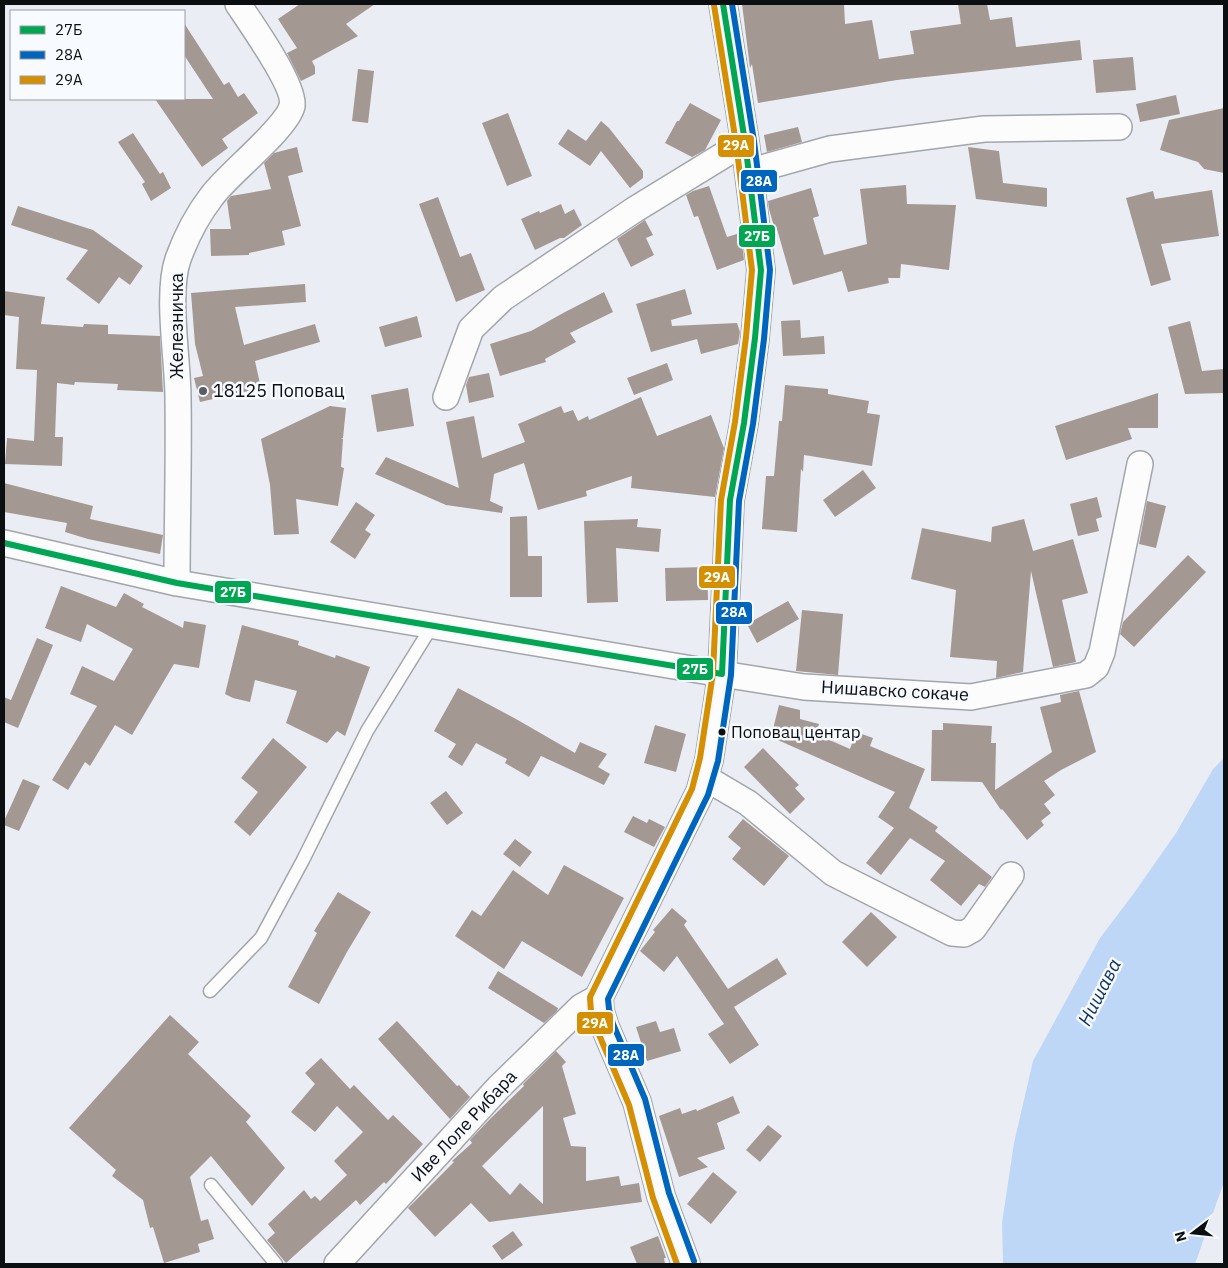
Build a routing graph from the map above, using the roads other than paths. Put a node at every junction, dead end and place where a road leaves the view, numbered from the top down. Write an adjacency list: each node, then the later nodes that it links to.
1 (238, 4): 9 (street, Железничка)
2 (723, 4): 4 (street)
3 (1119, 127): 5 (street)
4 (745, 142): 5 (street); 6 (street)
5 (748, 172): 11 (street)
6 (446, 397)
7 (1140, 464): 11 (street, Нишавско сокаче)
8 (4, 543): 9 (street, Нишавско сокаче)
9 (177, 583): 10 (street, Нишавско сокаче)
10 (432, 626): 11 (street, Нишавско сокаче); 14 (lane)
11 (722, 674): 12 (street)
12 (704, 777): 13 (street); 15 (street)
13 (1011, 875)
14 (210, 991)
15 (599, 997): 18 (street, Иве Лоле Рибара); 19 (street)
16 (211, 1185): 17 (lane)
17 (276, 1264)
18 (337, 1264)
19 (686, 1264)

